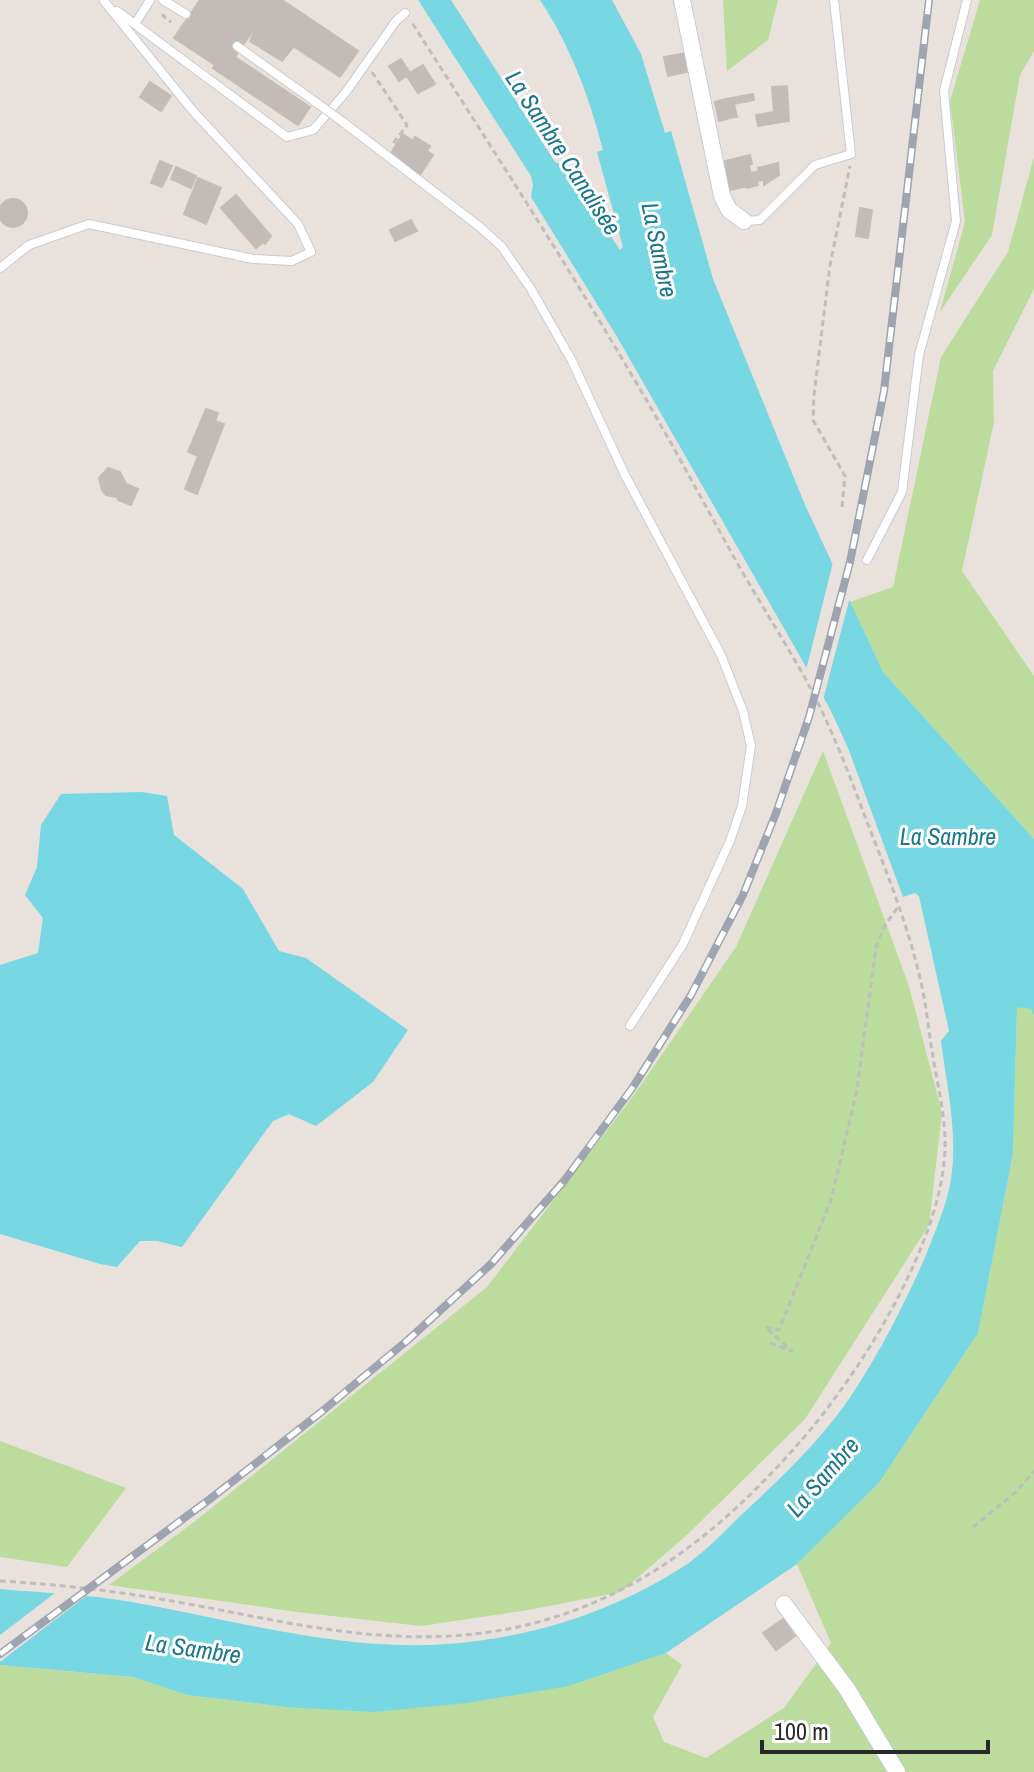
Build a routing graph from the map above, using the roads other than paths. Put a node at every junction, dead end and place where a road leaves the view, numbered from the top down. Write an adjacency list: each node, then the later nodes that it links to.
1 (103, 0): 9 (lane); 12 (lane)
2 (150, 0): 9 (lane)
3 (163, 0): 8 (lane)
4 (682, 0): 11 (street)
5 (834, 0): 11 (lane)
6 (967, 0): 13 (lane)
7 (405, 13): 9 (lane)
8 (186, 14)
9 (135, 24)
10 (237, 46): 14 (lane, bridge)
11 (744, 221)
12 (0, 268)
13 (867, 560)
14 (630, 1026)
15 (784, 1604): 16 (street)
16 (897, 1772)

